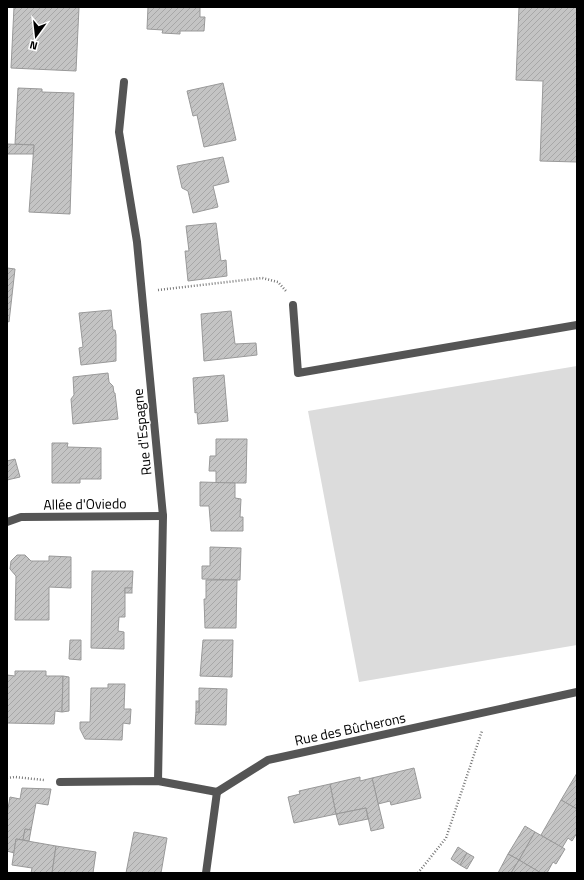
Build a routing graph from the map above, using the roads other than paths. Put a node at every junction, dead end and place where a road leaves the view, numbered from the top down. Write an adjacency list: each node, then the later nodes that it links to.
1 (124, 82): 4 (street, Rue d'Espagne)
2 (292, 305): 3 (street)
3 (577, 325)
4 (164, 516): 5 (street, Allée d'Oviedo); 7 (street, Rue d'Espagne)
5 (7, 522)
6 (577, 692): 9 (street, Rue des Bûcherons)
7 (158, 781): 8 (street); 9 (street)
8 (60, 782)
9 (217, 792): 10 (street)
10 (206, 873)

